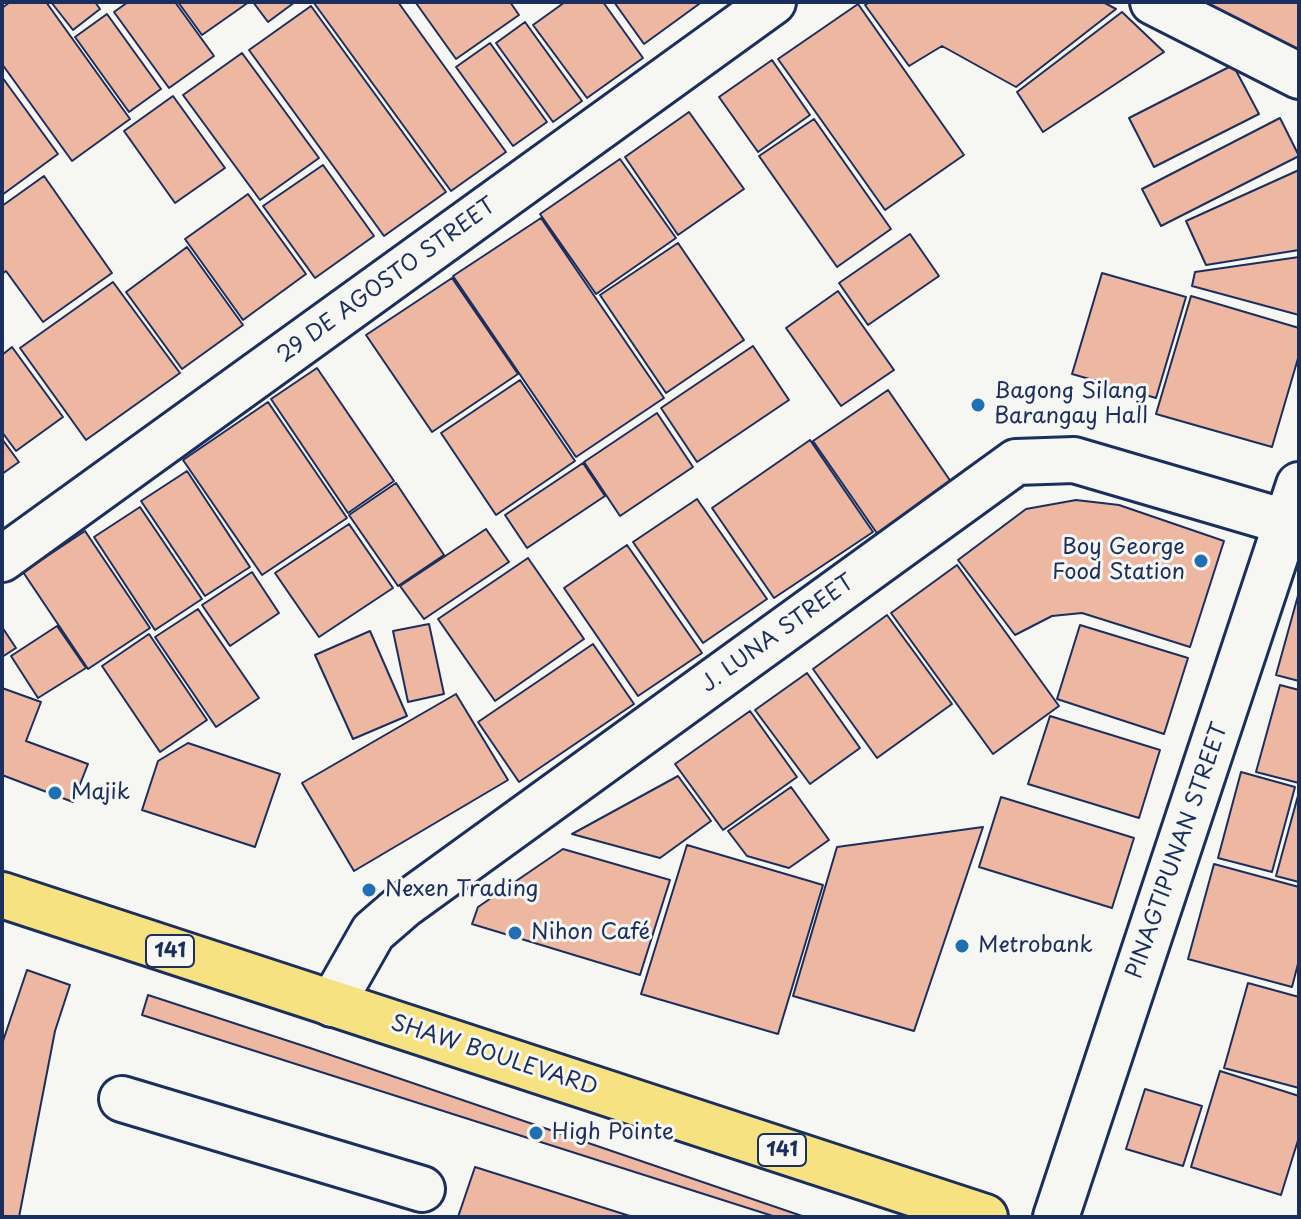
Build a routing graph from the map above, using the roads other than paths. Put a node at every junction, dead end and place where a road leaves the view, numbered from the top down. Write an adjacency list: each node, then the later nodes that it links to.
1 (773, 2): 5 (street, 29 DE AGOSTO STREET)
2 (1153, 2): 3 (street)
3 (1299, 76)
4 (1296, 511): 7 (street, J. LUNA STREET); 11 (street, PINAGTIPUNAN STREET)
5 (2, 559)
6 (2, 895): 7 (main road, SHAW BOULEVARD / 141)
7 (332, 1004): 10 (main road, SHAW BOULEVARD / 141)
8 (122, 1099): 9 (street)
9 (422, 1189)
10 (985, 1217)
11 (1056, 1217)

